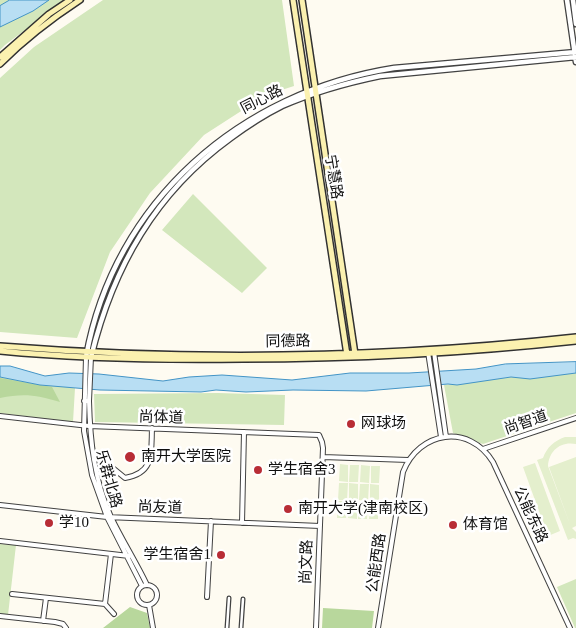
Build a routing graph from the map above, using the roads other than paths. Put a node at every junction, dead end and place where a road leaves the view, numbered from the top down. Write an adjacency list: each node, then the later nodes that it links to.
1 (70, 0): 8 (main road)
2 (80, 0): 10 (main road)
3 (293, 0): 12 (main road, 宁慧路)
4 (302, 0): 11 (main road, 宁慧路)
5 (567, 0): 9 (street)
6 (573, 0): 7 (street)
7 (576, 24)
8 (0, 56)
9 (576, 56): 11 (street, 同心路)
10 (0, 64)
11 (315, 90): 12 (street, 同心路); 19 (main road, 宁慧路)
12 (308, 93): 18 (street, 同心路); 20 (main road, 宁慧路)
13 (576, 337): 17 (main road, 同德路)
14 (576, 341): 17 (main road, 同德路)
15 (0, 346): 18 (main road, 同德路)
16 (0, 351): 18 (main road, 同德路)
17 (431, 352): 19 (main road, 同德路); 27 (street); 28 (street)
18 (89, 354): 20 (main road, 同德路); 24 (street, 乐群北路)
19 (355, 355): 20 (main road, 同德路)
20 (347, 356)
21 (0, 416): 23 (street); 24 (street, 尚体道)
22 (576, 418): 30 (street, 尚智道)
23 (0, 423)
24 (87, 426): 25 (street, 尚体道); 33 (street, 乐群北路)
25 (152, 428): 26 (street, 尚体道); 33 (street)
26 (244, 432): 29 (street, 尚体道); 37 (street)
27 (446, 436): 28 (street, 公能西路); 30 (street)
28 (441, 437): 32 (street, 公能西路)
29 (321, 438): 31 (street, 尚文路)
30 (484, 449): 60 (street, 公能东路)
31 (322, 457): 32 (street); 38 (street, 尚文路)
32 (408, 460): 59 (street, 公能西路)
33 (95, 474): 35 (street, 乐群北路)
34 (0, 505): 35 (street, 尚友道)
35 (109, 517): 36 (street, 尚友道); 41 (street, 乐群北路); 42 (street, 乐群北路)
36 (210, 521): 37 (street, 尚友道); 45 (street)
37 (242, 522): 38 (street, 尚友道)
38 (320, 526): 58 (street, 尚文路)
39 (0, 541): 40 (street)
40 (111, 554): 41 (street); 49 (street)
41 (127, 556): 42 (street); 43 (street, 乐群北路)
42 (133, 557): 43 (street, 乐群北路)
43 (144, 586): 50 (street); 50 (street)
44 (12, 594): 46 (street)
45 (207, 597)
46 (46, 598): 49 (street); 53 (street)
47 (229, 598): 56 (street)
48 (243, 599): 57 (street)
49 (105, 604): 51 (street)
50 (149, 605): 55 (street)
51 (114, 614)
52 (0, 616): 53 (street)
53 (43, 621): 54 (street)
54 (66, 628)
55 (153, 628)
56 (228, 628)
57 (242, 628)
58 (316, 628)
59 (378, 628)
60 (570, 628)

